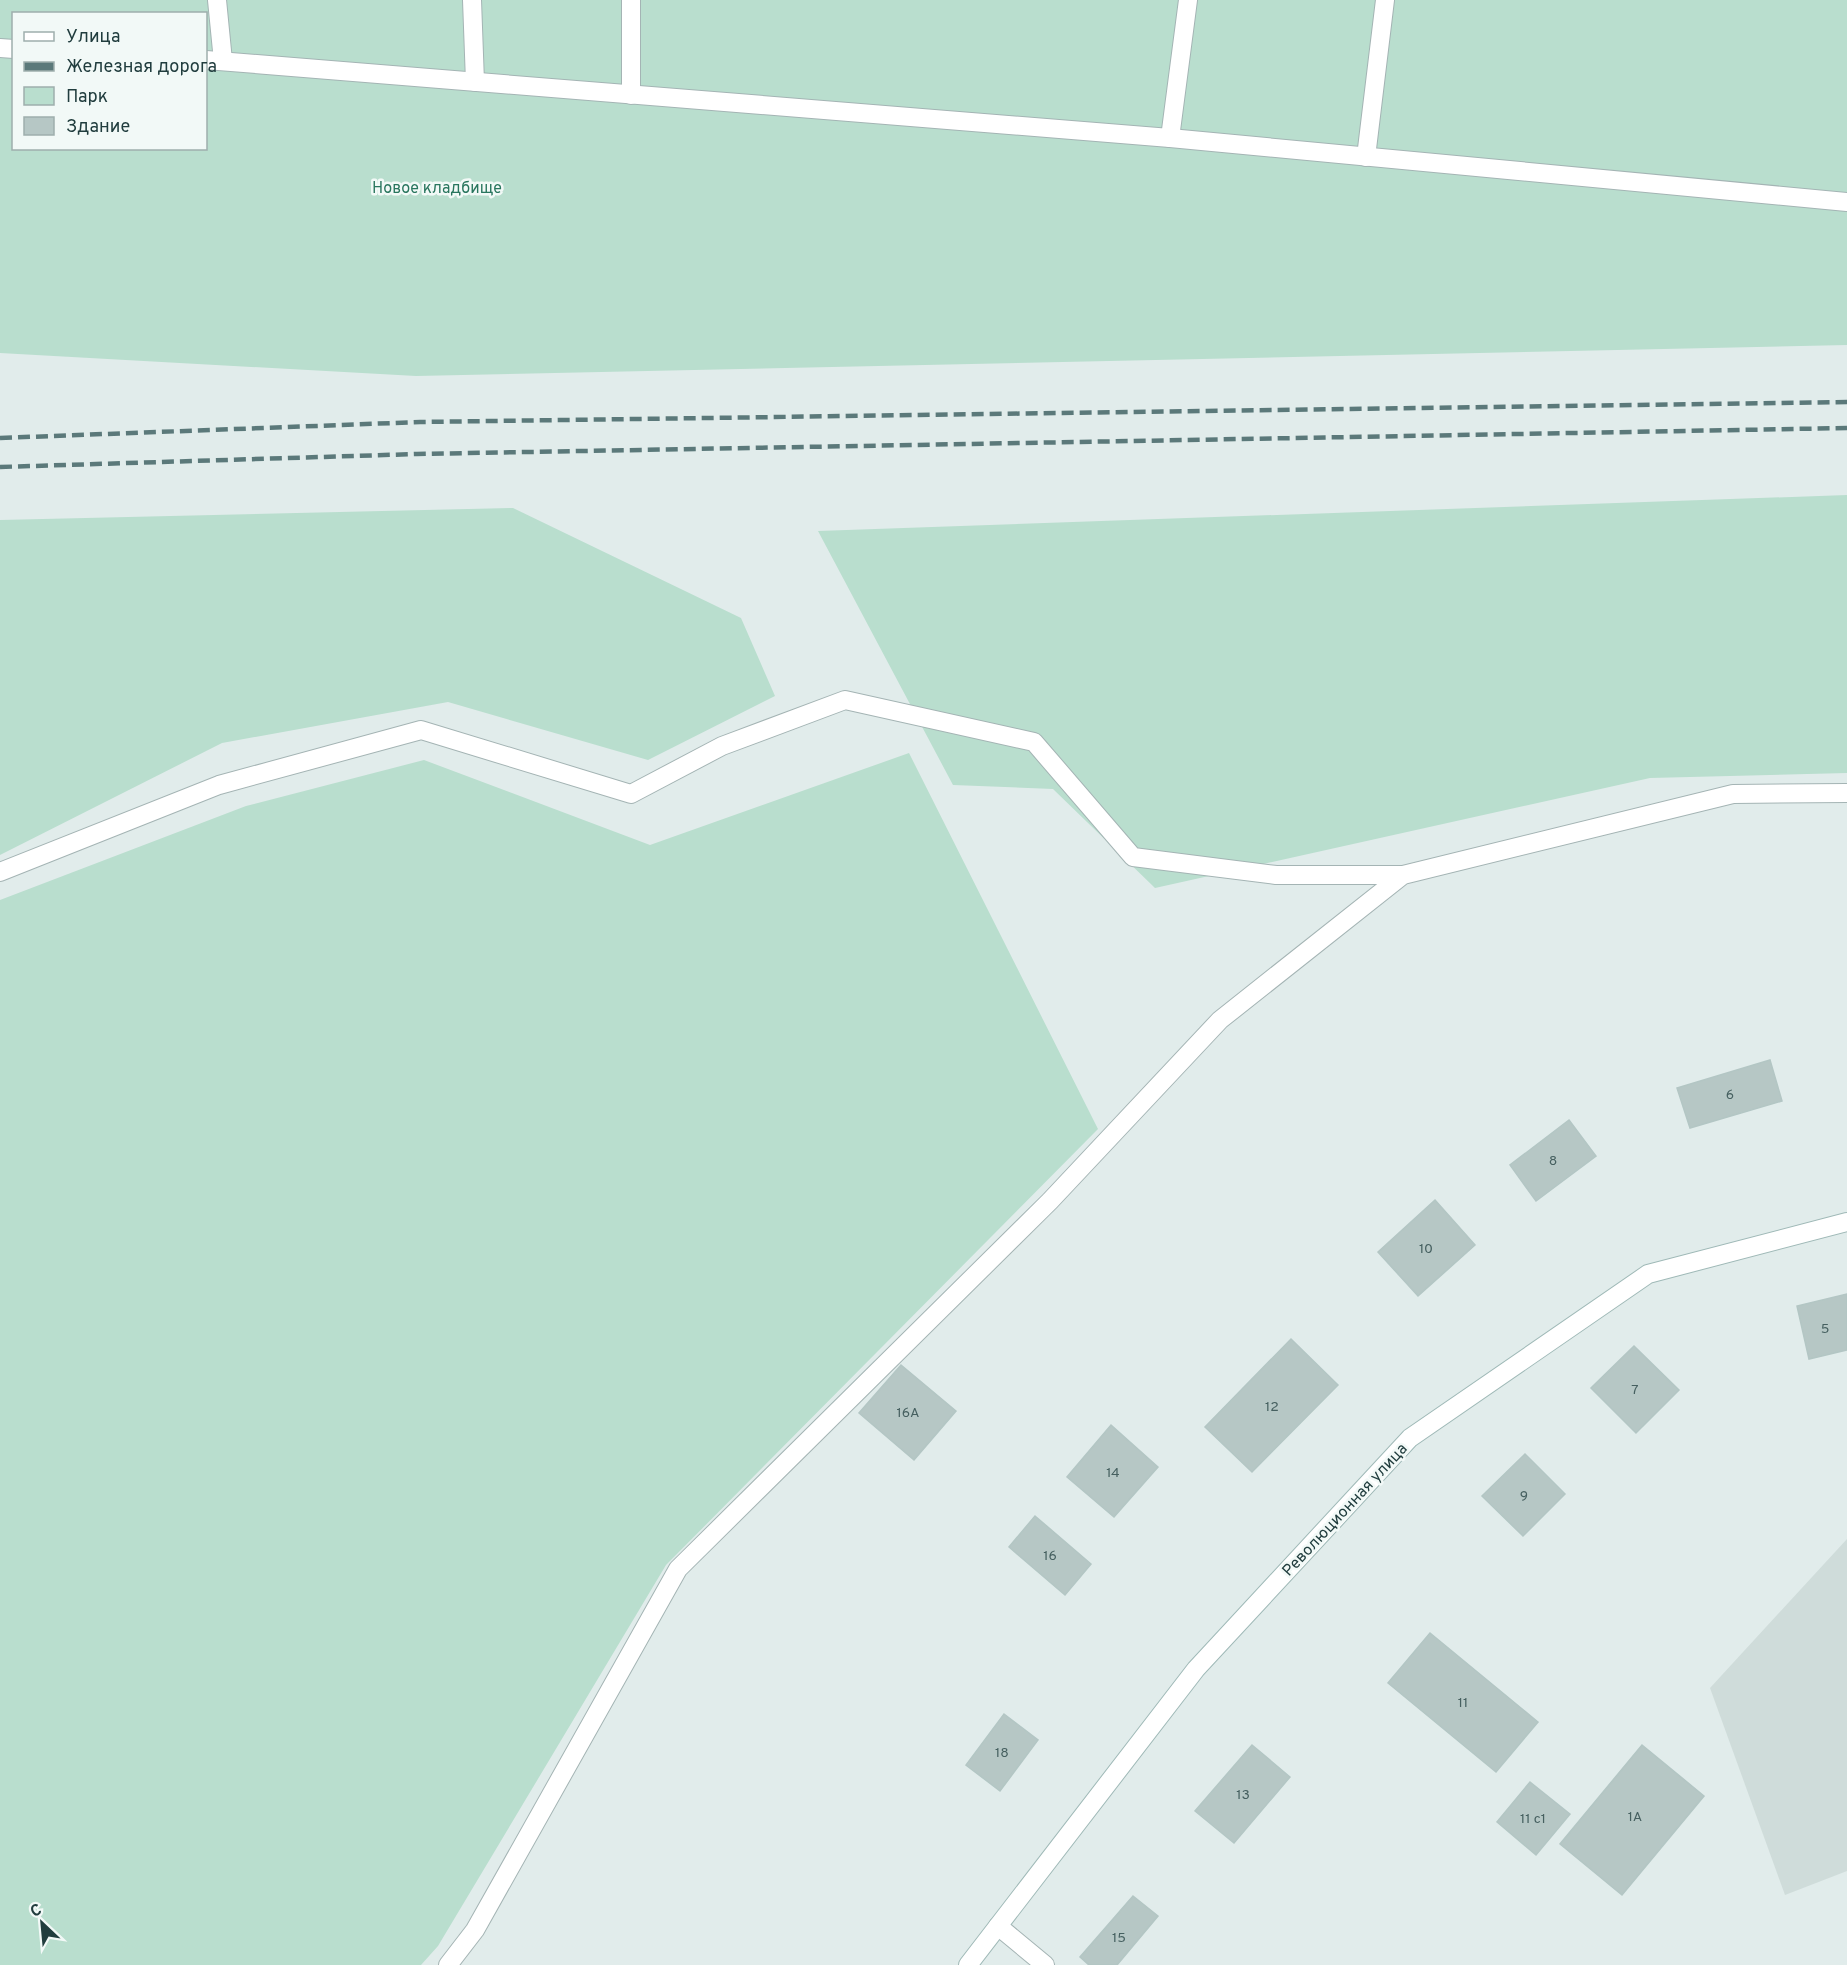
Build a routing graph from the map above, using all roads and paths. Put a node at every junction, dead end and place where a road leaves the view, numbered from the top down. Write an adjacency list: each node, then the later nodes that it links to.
1 (217, 0): 6 (main road)
2 (472, 0): 7 (main road)
3 (631, 0): 8 (main road)
4 (1188, 0): 9 (main road)
5 (1384, 0): 10 (main road)
6 (214, 61): 7 (main road)
7 (475, 82): 8 (main road)
8 (631, 94): 9 (main road)
9 (1170, 138): 10 (main road)
10 (1366, 157): 11 (main road)
11 (1847, 202)
12 (1847, 793): 14 (main road)
13 (0, 872): 14 (main road)
14 (1403, 875): 17 (main road)
15 (1847, 1222): 16 (main road, Революционная улица)
16 (998, 1926): 18 (main road, Революционная улица); 19 (main road)
17 (448, 1965)
18 (968, 1965)
19 (1045, 1965)

